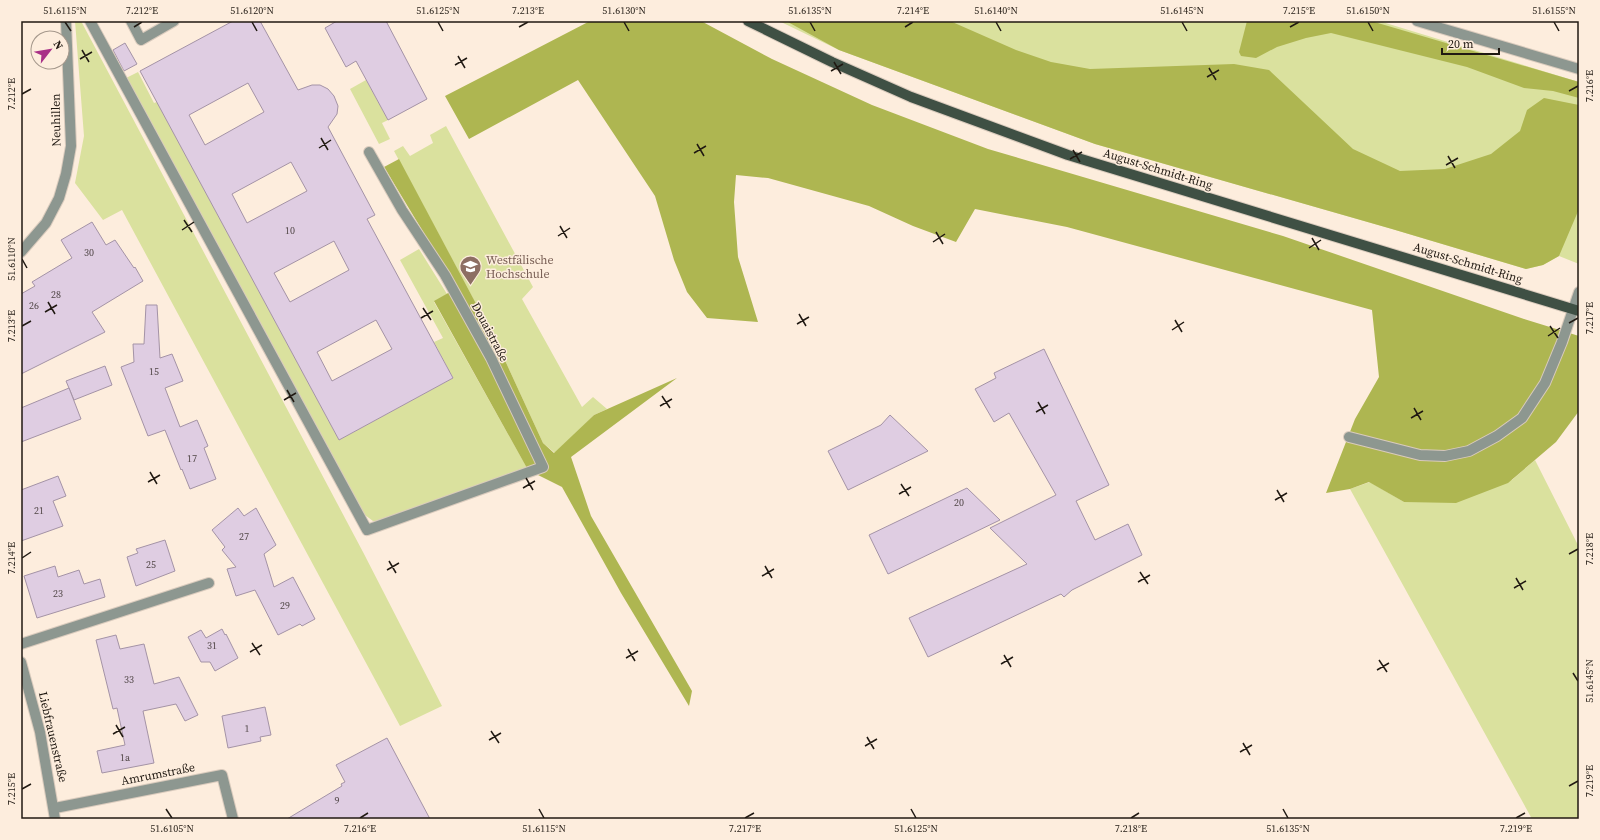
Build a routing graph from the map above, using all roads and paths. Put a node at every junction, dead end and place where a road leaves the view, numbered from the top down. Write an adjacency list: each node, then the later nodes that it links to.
1 (66, 21): 9 (street, Neuhillen)
2 (90, 21): 8 (street, Douaistraße)
3 (131, 21): 4 (street)
4 (174, 21)
5 (748, 21): 11 (main road, August-Schmidt-Ring)
6 (1417, 21): 7 (street)
7 (1579, 69)
8 (369, 152)
9 (21, 252)
10 (1579, 292): 11 (street)
11 (1576, 310): 12 (street)
12 (1349, 437)
13 (209, 583): 14 (street)
14 (21, 644)
15 (21, 662): 16 (street, Liebfrauenstraße)
16 (54, 808): 17 (street, Liebfrauenstraße); 18 (street, Amrumstraße)
17 (55, 819)
18 (233, 819)

